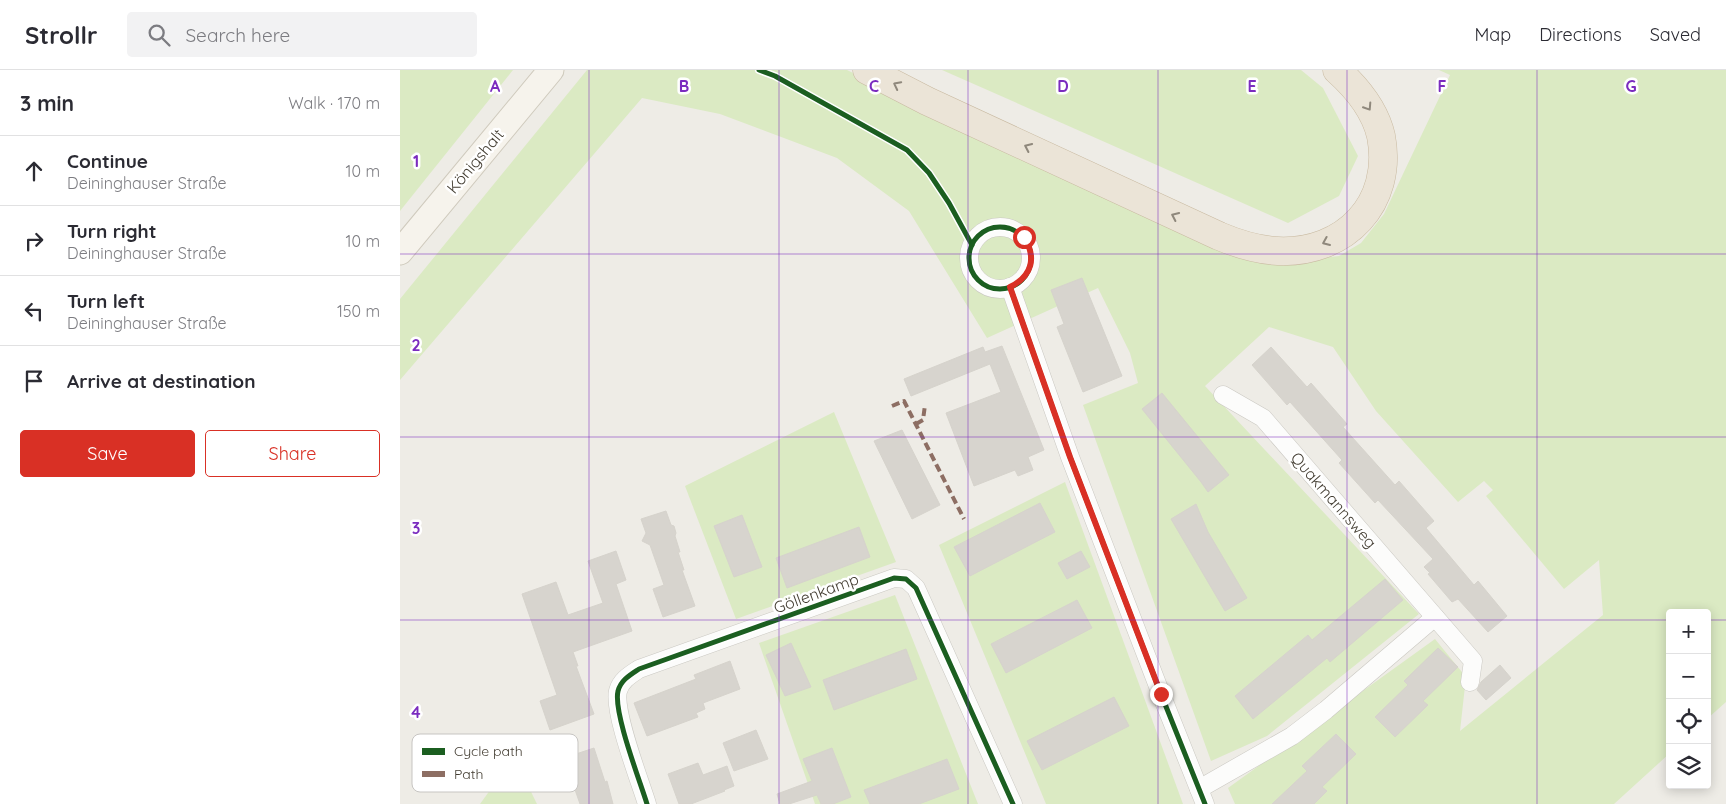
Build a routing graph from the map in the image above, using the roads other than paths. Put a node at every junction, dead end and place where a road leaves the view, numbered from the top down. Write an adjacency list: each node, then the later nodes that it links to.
1 (551, 70): 4 (main road, Königshalt)
2 (867, 70): 3 (highway, one-way to 2)
3 (1337, 70)
4 (400, 252)
5 (1010, 287): 9 (street)
6 (1223, 395): 7 (street, Quakmannsweg)
7 (1435, 617): 8 (street, Quakmannsweg); 9 (street)
8 (1470, 682)
9 (1202, 796)
10 (647, 804): 11 (street, Göllenkamp)
11 (1014, 804)

